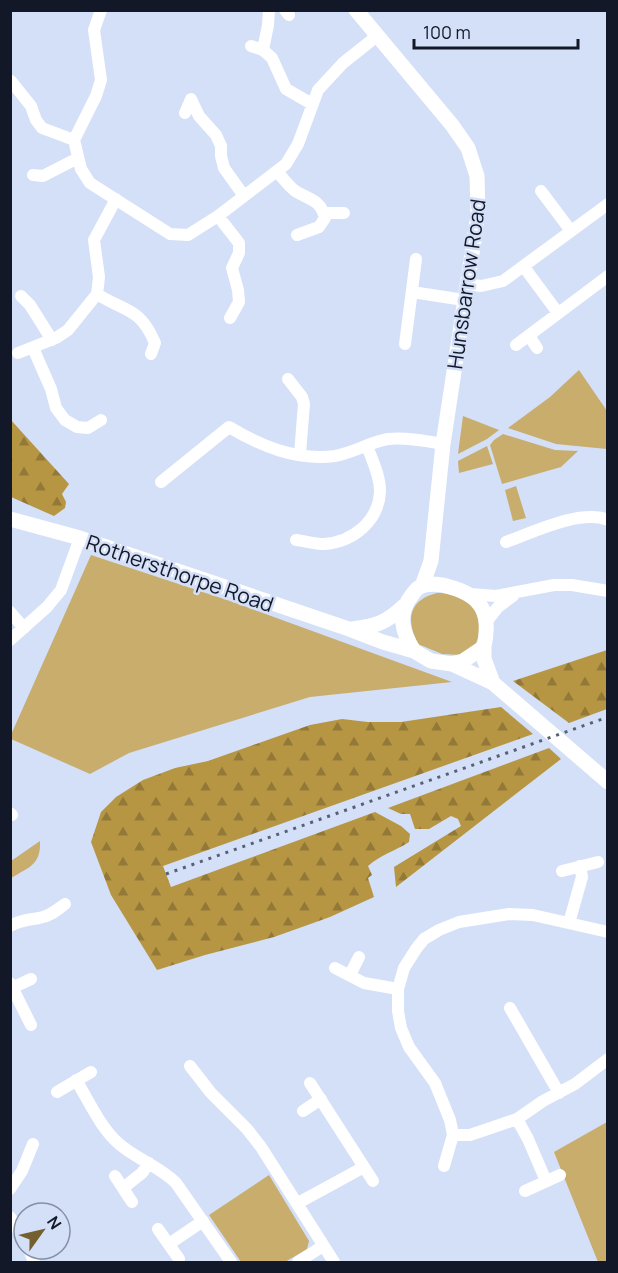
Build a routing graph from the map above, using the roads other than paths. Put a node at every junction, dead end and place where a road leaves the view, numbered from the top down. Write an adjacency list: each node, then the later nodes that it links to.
1 (101, 10): 10 (street)
2 (269, 10): 6 (street)
3 (356, 10): 4 (street, Hunsbarrow Road)
4 (377, 36): 8 (street); 26 (street, Hunsbarrow Road)
5 (250, 46): 6 (street)
6 (263, 50): 8 (street)
7 (11, 81): 10 (street)
8 (312, 104): 12 (street)
9 (185, 113): 15 (street)
10 (74, 140): 11 (street)
11 (78, 158): 13 (street); 16 (street)
12 (277, 171): 15 (street); 18 (street)
13 (33, 175)
14 (541, 191): 21 (street)
15 (244, 196): 20 (street)
16 (116, 199): 20 (street); 28 (street)
17 (608, 204): 21 (street)
18 (324, 213): 19 (street); 22 (street)
19 (344, 213)
20 (218, 216): 32 (street)
21 (571, 231): 24 (street)
22 (297, 235)
23 (416, 259): 27 (street)
24 (524, 267): 26 (street); 31 (street)
25 (605, 283): 31 (street)
26 (467, 284): 30 (street, Hunsbarrow Road)
27 (412, 292): 30 (street); 35 (street)
28 (97, 294): 34 (street); 40 (street)
29 (21, 296): 34 (street)
30 (464, 300): 43 (street, Hunsbarrow Road)
31 (558, 313): 33 (street)
32 (230, 318)
33 (529, 336): 36 (street); 38 (street)
34 (52, 340): 37 (street)
35 (405, 344)
36 (516, 345)
37 (33, 348): 39 (street); 42 (street)
38 (537, 348)
39 (18, 354)
40 (151, 354)
41 (288, 378): 45 (street)
42 (101, 420)
43 (443, 444): 44 (street); 52 (street, Hunsbarrow Road)
44 (367, 446): 45 (street); 50 (street)
45 (300, 454): 46 (street)
46 (161, 482)
47 (10, 519): 49 (street, Rothersthorpe Road)
48 (608, 520): 51 (street)
49 (80, 538): 61 (street); 62 (street, Rothersthorpe Road)
50 (296, 540)
51 (506, 542)
52 (431, 561): 53 (street); 54 (street, Hunsbarrow Road)
53 (444, 585): 54 (street); 57 (street)
54 (422, 586): 58 (street, Rothersthorpe Road)
55 (608, 591): 56 (street)
56 (517, 593): 57 (street); 60 (street)
57 (470, 594): 60 (street)
58 (404, 606): 62 (street, Rothersthorpe Road); 65 (street)
59 (10, 612): 61 (street)
60 (487, 621): 64 (street)
61 (24, 628): 63 (street)
62 (350, 629): 65 (street, Rothersthorpe Road)
63 (10, 640)
64 (484, 647): 66 (street); 67 (street)
65 (414, 651): 66 (street, Rothersthorpe Road)
66 (452, 664): 67 (street, Rothersthorpe Road)
67 (493, 683): 68 (street)
68 (608, 782)
69 (598, 862): 70 (street)
70 (580, 866): 71 (street); 73 (street)
71 (562, 872)
72 (65, 904): 74 (street)
73 (569, 923): 75 (street); 81 (street)
74 (10, 926)
75 (608, 932)
76 (359, 957): 78 (street)
77 (335, 968): 78 (street)
78 (351, 975): 81 (street)
79 (31, 979): 80 (street)
80 (11, 986): 83 (street)
81 (398, 989): 94 (street)
82 (510, 1008): 90 (street)
83 (31, 1025)
84 (608, 1059): 90 (street)
85 (190, 1066): 107 (street)
86 (91, 1072): 87 (street)
87 (76, 1080): 89 (street); 96 (street)
88 (310, 1083): 91 (street)
89 (57, 1092)
90 (559, 1093): 93 (street)
91 (321, 1100): 92 (street); 98 (street)
92 (303, 1111)
93 (517, 1119): 94 (street); 102 (street)
94 (453, 1135): 97 (street)
95 (40, 1160): 104 (street)
96 (149, 1163): 103 (street); 108 (street)
97 (444, 1166)
98 (364, 1167): 101 (street); 107 (street)
99 (560, 1175): 102 (street)
100 (115, 1176): 103 (street)
101 (374, 1181)
102 (546, 1181): 105 (street)
103 (123, 1188): 106 (street)
104 (10, 1189)
105 (525, 1191)
106 (132, 1202)
107 (298, 1203): 111 (street)
108 (203, 1221): 110 (street); 113 (street)
109 (158, 1228): 110 (street)
110 (169, 1244): 112 (street)
111 (323, 1246): 114 (street); 115 (street)
112 (179, 1259)
113 (231, 1263)
114 (298, 1263)
115 (334, 1263)

